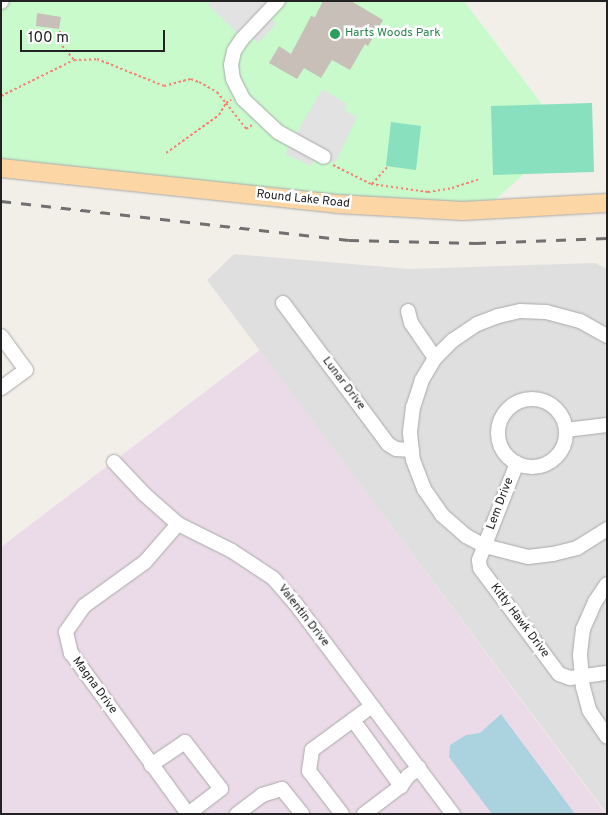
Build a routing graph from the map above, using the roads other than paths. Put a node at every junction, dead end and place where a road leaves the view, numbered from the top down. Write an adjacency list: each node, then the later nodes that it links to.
1 (278, 1): 2 (street)
2 (324, 157)
3 (1, 168): 4 (main road, Round Lake Road)
4 (607, 203)
5 (300, 304): 13 (street, Lunar Drive)
6 (408, 311): 9 (street)
7 (1, 336): 10 (street)
8 (607, 336): 9 (street)
9 (435, 358): 13 (street)
10 (1, 388)
11 (607, 425): 12 (street)
12 (566, 430): 15 (street, Lem Drive); 15 (street, Lem Drive)
13 (412, 450): 18 (street)
14 (114, 462): 16 (street, Valentin Drive)
15 (517, 463): 18 (street, Lem Drive)
16 (178, 524): 22 (street, Valentin Drive); 25 (street, Magna Drive)
17 (607, 529): 18 (street)
18 (485, 546): 21 (street, Kitty Hawk Drive)
19 (607, 584): 21 (street)
20 (607, 673): 21 (street, Kitty Hawk Drive)
21 (582, 676): 24 (street)
22 (372, 706): 23 (street); 26 (street, Valentin Drive)
23 (353, 720): 27 (street); 31 (street)
24 (607, 737)
25 (151, 764): 28 (street, Magna Drive); 28 (street)
26 (419, 768): 27 (street); 33 (street, Valentin Drive)
27 (401, 786): 32 (street)
28 (188, 814)
29 (237, 814): 30 (street)
30 (302, 814)
31 (342, 814)
32 (364, 814)
33 (453, 814)

